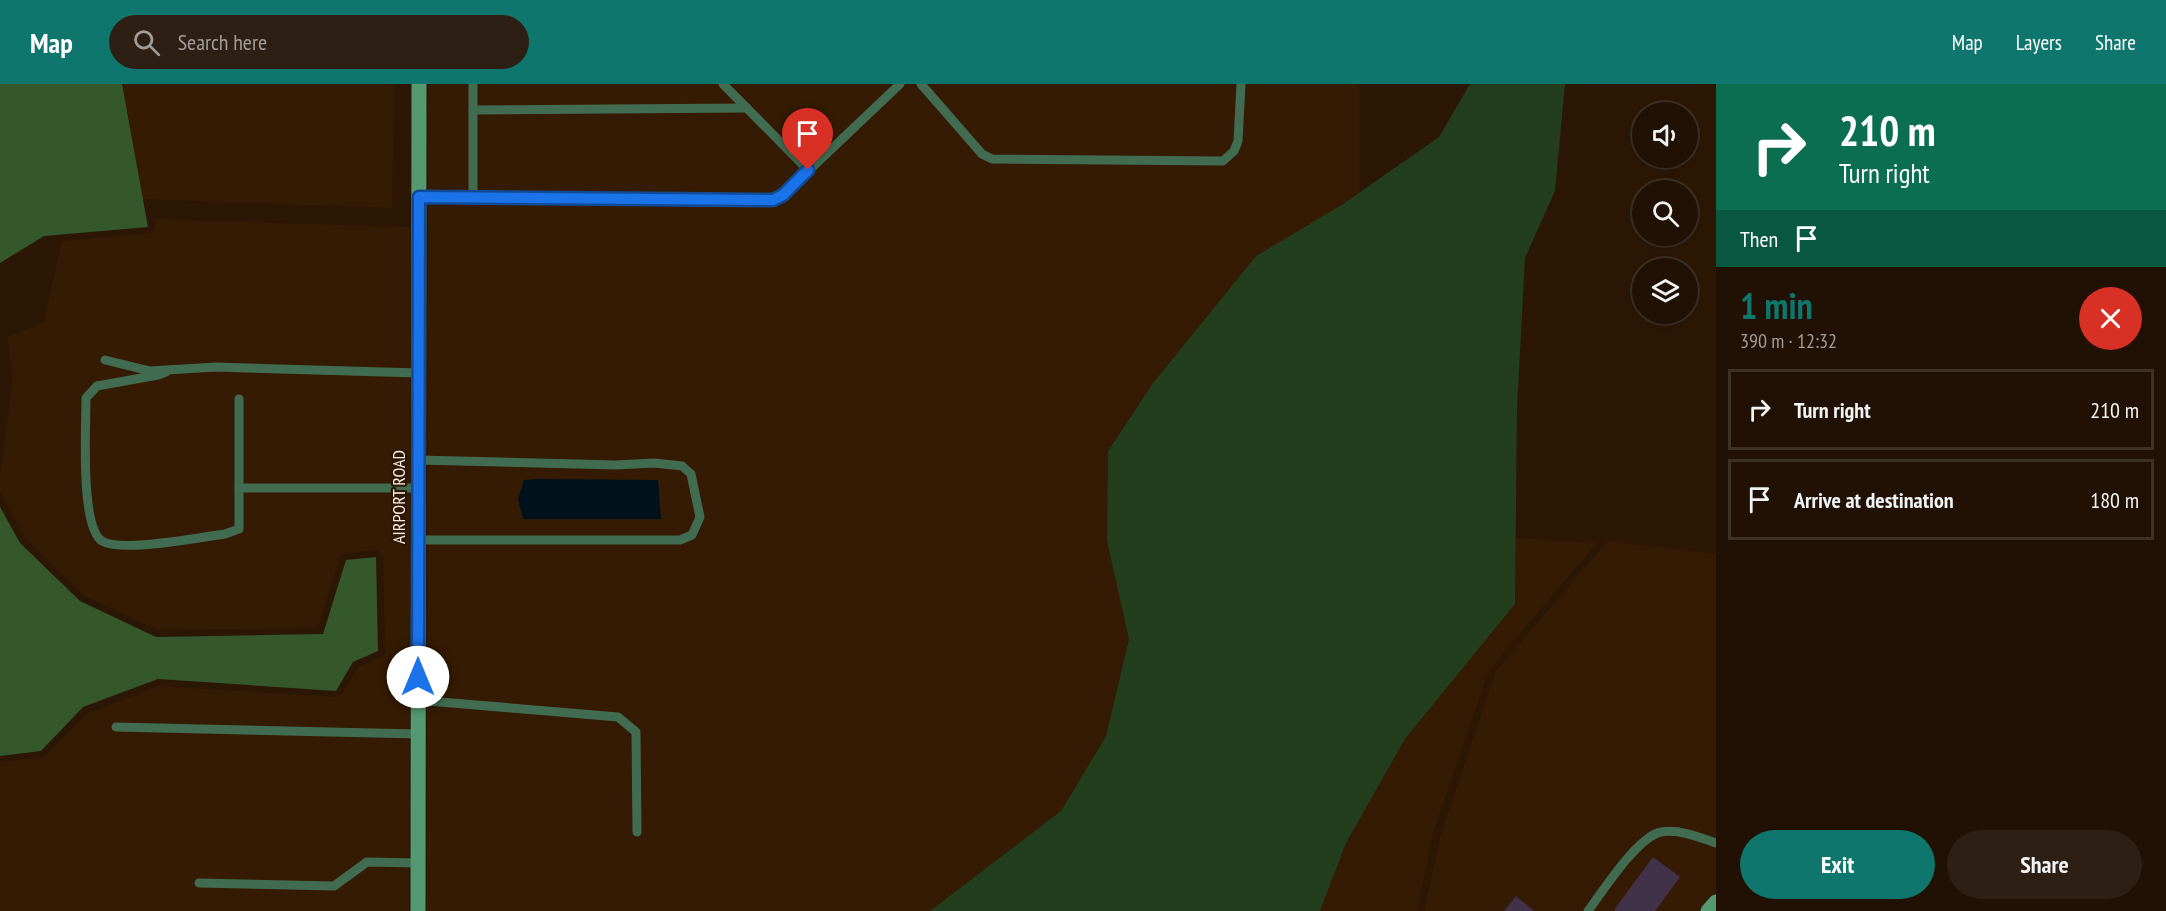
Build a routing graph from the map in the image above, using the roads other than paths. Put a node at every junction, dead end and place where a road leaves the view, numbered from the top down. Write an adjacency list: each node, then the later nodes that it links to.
1 (420, 84): 10 (street, AIRPORT ROAD)
2 (473, 84): 8 (lane)
3 (723, 84): 7 (lane)
4 (900, 84): 9 (lane)
5 (921, 84): 6 (lane)
6 (1241, 84)
7 (747, 108): 8 (lane); 9 (lane)
8 (473, 110): 11 (lane)
9 (808, 170): 11 (lane)
10 (419, 197): 11 (lane); 14 (street, AIRPORT ROAD)
11 (473, 198)
12 (105, 360): 13 (lane)
13 (166, 372): 14 (lane); 17 (lane)
14 (418, 373): 16 (street, AIRPORT ROAD)
15 (240, 399): 17 (lane)
16 (418, 460): 18 (street, AIRPORT ROAD); 19 (lane)
17 (239, 488): 18 (lane)
18 (418, 488): 19 (street, AIRPORT ROAD)
19 (418, 540): 20 (street, AIRPORT ROAD)
20 (417, 700): 22 (street, AIRPORT ROAD); 23 (lane)
21 (116, 727): 22 (lane)
22 (418, 734): 25 (street, AIRPORT ROAD)
23 (637, 832)
24 (1716, 843): 29 (lane)
25 (419, 863): 26 (lane); 28 (street, AIRPORT ROAD)
26 (199, 883)
27 (1716, 902): 30 (street)
28 (418, 911)
29 (1588, 911)
30 (1708, 911)

